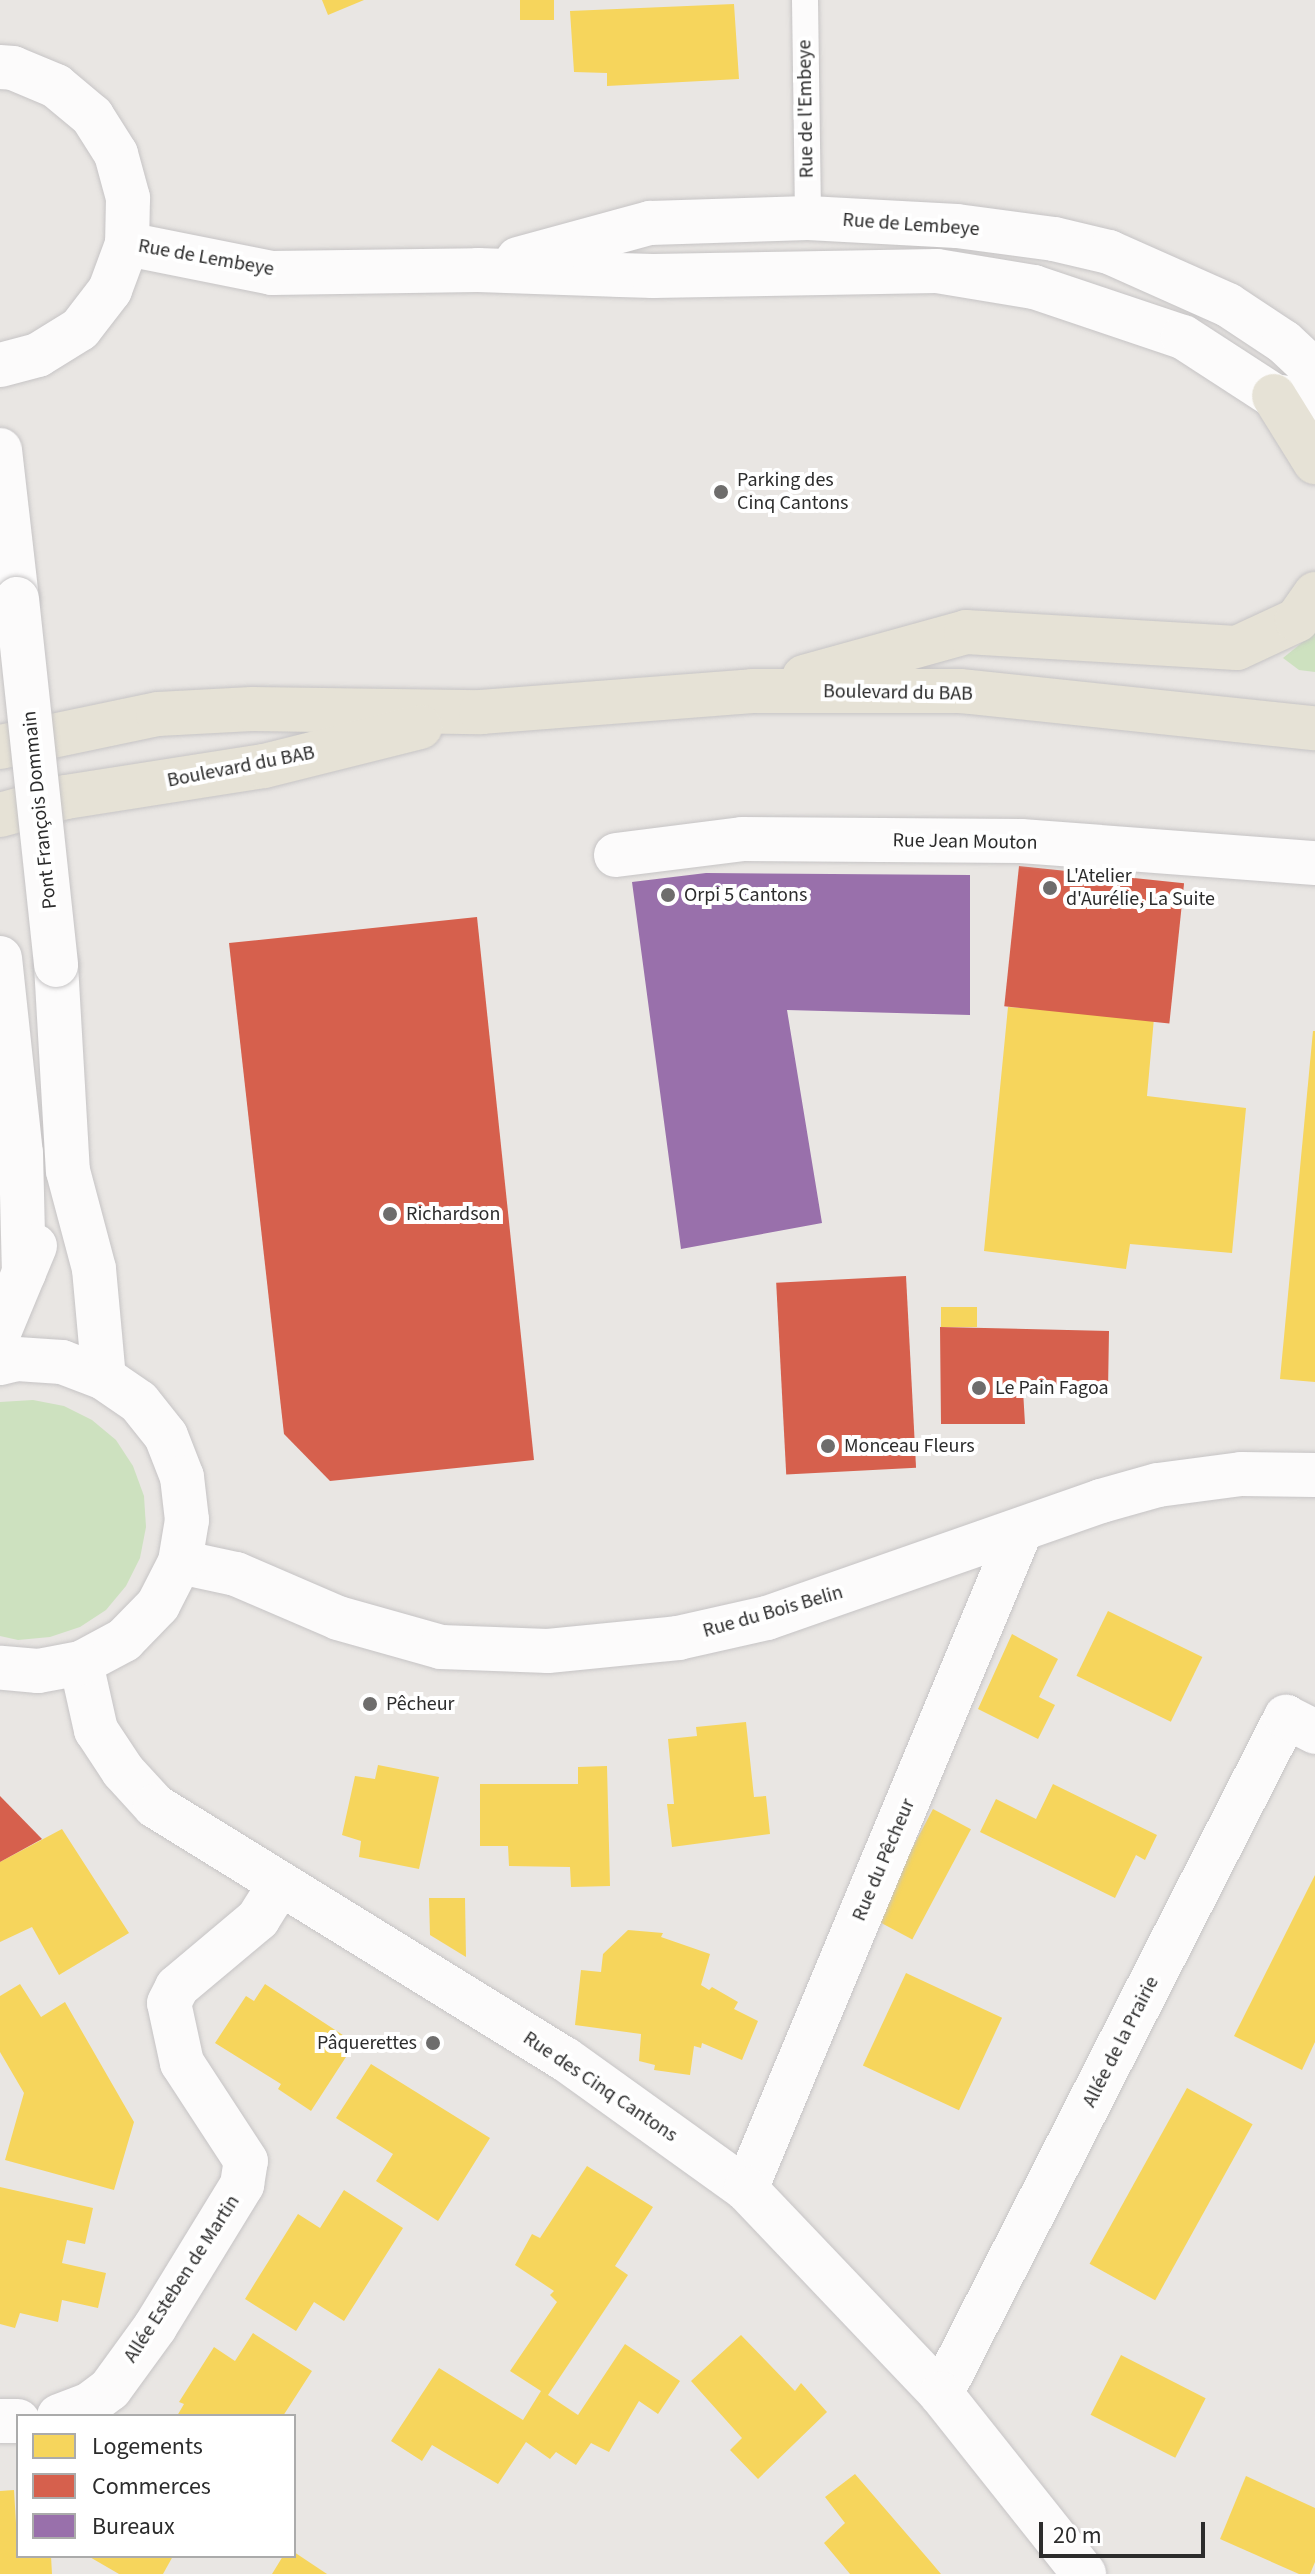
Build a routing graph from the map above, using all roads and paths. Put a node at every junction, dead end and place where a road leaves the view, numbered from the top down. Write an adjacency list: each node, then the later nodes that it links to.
1 (805, 0): 3 (lane, Rue de l'Embeye)
2 (0, 67): 4 (street)
3 (808, 218): 5 (street, Rue de Lembeye); 7 (street, Rue de Lembeye)
4 (127, 244): 5 (street, Rue de Lembeye); 6 (street)
5 (478, 270): 8 (street, Rue de Lembeye)
6 (0, 365)
7 (1315, 371)
8 (1294, 399): 10 (main road)
9 (0, 450): 22 (street, Pont François Dommain, bridge)
10 (1315, 462)
11 (1315, 594): 12 (main road)
12 (752, 691): 13 (main road, Boulevard du BAB); 14 (main road, Boulevard du BAB)
13 (481, 712): 15 (main road, Boulevard du BAB); 16 (main road, Boulevard du BAB)
14 (1315, 728)
15 (0, 747)
16 (66, 797): 17 (main road, Boulevard du BAB); 18 (main road)
17 (0, 815)
18 (0, 827)
19 (616, 855): 20 (street, Rue Jean Mouton)
20 (1315, 863)
21 (1, 965): 23 (street, Pont François Dommain)
22 (68, 1171): 23 (street, Pont François Dommain); 26 (street, Pont François Dommain)
23 (24, 1273): 24 (street, Pont François Dommain)
24 (0, 1330)
25 (0, 1363): 26 (street)
26 (104, 1378): 29 (street)
27 (1315, 1475): 28 (street, Rue du Bois Belin)
28 (1020, 1532): 29 (street, Rue du Bois Belin); 34 (street, Rue du Pêcheur)
29 (180, 1562): 30 (street)
30 (81, 1663): 31 (street); 33 (street, Rue des Cinq Cantons)
31 (0, 1668)
32 (1315, 1732): 35 (street, Allée de la Prairie)
33 (279, 1885): 34 (street, Rue des Cinq Cantons); 36 (street, Allée Esteben de Martin)
34 (746, 2189): 35 (street, Rue des Cinq Cantons)
35 (941, 2394): 37 (street, Rue des Cinq Cantons)
36 (64, 2414)
37 (1084, 2574)

